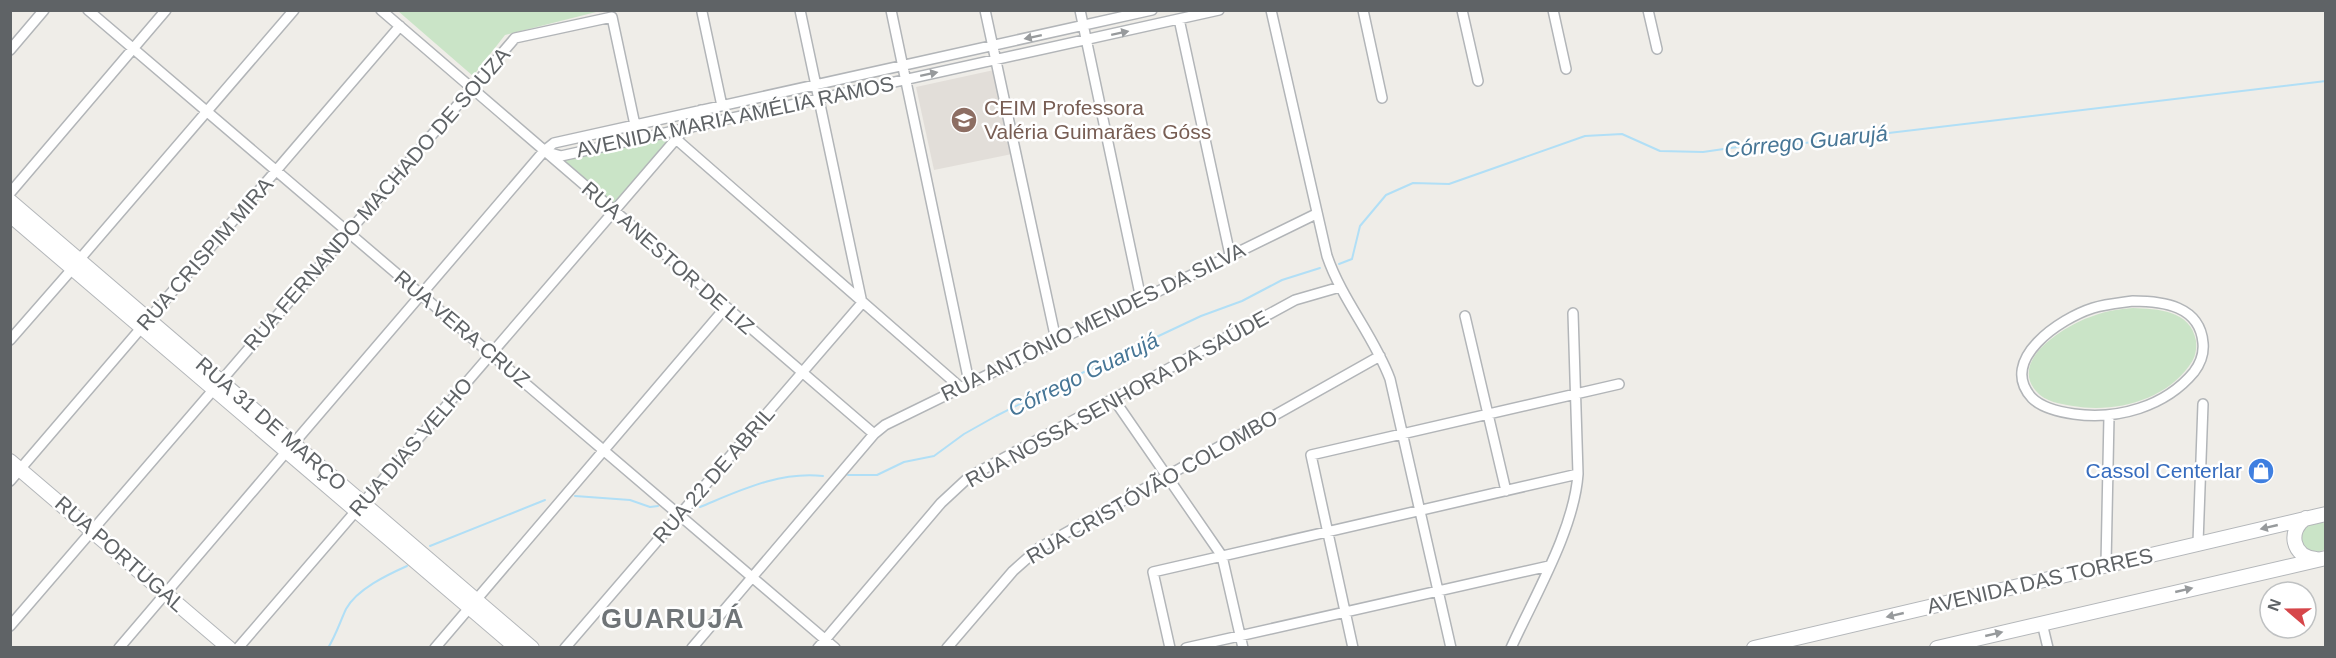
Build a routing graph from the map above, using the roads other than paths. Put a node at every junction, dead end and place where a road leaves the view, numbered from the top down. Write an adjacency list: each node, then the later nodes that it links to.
1 (44, 10): 24 (street)
2 (88, 10): 23 (street, RUA VERA CRUZ)
3 (166, 10): 23 (street)
4 (294, 10): 37 (street)
5 (381, 10): 19 (street, RUA ANESTOR DE LIZ)
6 (800, 10): 31 (street)
7 (891, 10): 27 (street)
8 (986, 10): 22 (street)
9 (1080, 10): 20 (street)
10 (1152, 10): 20 (street, AVENIDA MARIA AMÉLIA RAMOS)
11 (1219, 10): 18 (street, AVENIDA MARIA AMÉLIA RAMOS)
12 (1271, 10): 46 (street)
13 (1363, 10): 33 (street)
14 (1462, 10): 30 (street)
15 (1553, 10): 28 (street)
16 (1648, 10): 25 (street)
17 (702, 12): 35 (street)
18 (1179, 19): 21 (street, AVENIDA MARIA AMÉLIA RAMOS, one-way to 18); 49 (street)
19 (400, 26): 32 (street, RUA ANESTOR DE LIZ); 42 (street, RUA CRISPIM MIRA)
20 (1083, 26): 21 (street); 22 (street, AVENIDA MARIA AMÉLIA RAMOS, one-way to 22)
21 (1086, 40): 26 (street, AVENIDA MARIA AMÉLIA RAMOS); 53 (street)
22 (993, 46): 26 (street); 27 (street, AVENIDA MARIA AMÉLIA RAMOS)
23 (134, 49): 37 (street, RUA VERA CRUZ); 43 (street)
24 (10, 50)
25 (1657, 50)
26 (996, 60): 29 (street, AVENIDA MARIA AMÉLIA RAMOS, one-way to 26); 60 (street)
27 (903, 66): 29 (street); 31 (street, AVENIDA MARIA AMÉLIA RAMOS)
28 (1566, 69)
29 (906, 80): 34 (street, AVENIDA MARIA AMÉLIA RAMOS); 64 (street)
30 (1478, 81)
31 (816, 85): 34 (street); 35 (street, AVENIDA MARIA AMÉLIA RAMOS)
32 (472, 88): 38 (street, RUA FERNANDO MACHADO DE SOUZA); 41 (street, RUA ANESTOR DE LIZ); 48 (street, RUA FERNANDO MACHADO DE SOUZA)
33 (1382, 98)
34 (819, 99): 39 (street, AVENIDA MARIA AMÉLIA RAMOS); 54 (street)
35 (722, 106): 36 (street, AVENIDA MARIA AMÉLIA RAMOS)
36 (701, 110): 38 (street, AVENIDA MARIA AMÉLIA RAMOS); 39 (street, RUA DIAS VELHO)
37 (207, 112): 42 (street, RUA VERA CRUZ); 50 (street)
38 (635, 125): 41 (street, AVENIDA MARIA AMÉLIA RAMOS)
39 (686, 128): 40 (street, RUA DIAS VELHO); 41 (street, AVENIDA MARIA AMÉLIA RAMOS)
40 (676, 139): 45 (street, RUA DIAS VELHO); 54 (street)
41 (544, 151): 45 (street, RUA ANESTOR DE LIZ); 52 (street)
42 (276, 171): 48 (street, RUA VERA CRUZ); 58 (street, RUA CRISPIM MIRA)
43 (10, 192)
44 (10, 201): 50 (main road, RUA 31 DE MARÇO)
45 (614, 211): 55 (street, RUA ANESTOR DE LIZ); 61 (street, RUA DIAS VELHO)
46 (1316, 214): 49 (street, RUA ANTÔNIO MENDES DA SILVA); 51 (street)
47 (10, 215): 50 (main road, RUA 31 DE MARÇO)
48 (348, 232): 52 (street, RUA VERA CRUZ); 66 (street, RUA FERNANDO MACHADO DE SOUZA)
49 (1230, 255): 53 (street, RUA ANTÔNIO MENDES DA SILVA)
50 (76, 264): 58 (main road, RUA 31 DE MARÇO); 59 (street)
51 (1340, 287): 62 (street); 68 (street, RUA NOSSA SENHORA DA SAÚDE)
52 (421, 294): 61 (street, RUA VERA CRUZ); 74 (street)
53 (1140, 299): 60 (street, RUA ANTÔNIO MENDES DA SILVA)
54 (862, 303): 63 (street, RUA 22 DE ABRIL); 64 (street)
55 (726, 307): 63 (street, RUA ANESTOR DE LIZ); 75 (street)
56 (1573, 313): 67 (street)
57 (1465, 316): 70 (street)
58 (146, 323): 66 (main road, RUA 31 DE MARÇO); 76 (street, RUA CRISPIM MIRA)
59 (10, 340)
60 (1056, 340): 64 (street, RUA ANTÔNIO MENDES DA SILVA)
61 (491, 354): 75 (street, RUA VERA CRUZ); 81 (street, RUA DIAS VELHO)
62 (1380, 356): 73 (street); 78 (street, RUA CRISTÓVÃO COLOMBO)
63 (802, 373): 72 (street, RUA ANESTOR DE LIZ); 83 (street, RUA 22 DE ABRIL)
64 (964, 384): 72 (street, RUA ANTÔNIO MENDES DA SILVA)
65 (1618, 384): 67 (street)
66 (217, 385): 74 (main road, RUA 31 DE MARÇO); 85 (street, RUA FERNANDO MACHADO DE SOUZA)
67 (1575, 394): 70 (street); 77 (street)
68 (1113, 398): 78 (street); 100 (street, RUA NOSSA SENHORA DA SAÚDE)
69 (2203, 404): 87 (street)
70 (1488, 414): 73 (street); 80 (street)
71 (2109, 416): 71 (street); 90 (street)
72 (874, 434): 92 (street, RUA ANTÔNIO MENDES DA SILVA)
73 (1401, 434): 82 (street); 86 (street)
74 (290, 447): 81 (main road, RUA 31 DE MARÇO); 94 (street)
75 (604, 450): 83 (street, RUA VERA CRUZ); 95 (street)
76 (16, 465): 79 (street, RUA CRISPIM MIRA); 85 (main road, RUA PORTUGAL)
77 (1578, 474): 80 (street); 91 (street)
78 (1166, 476): 88 (street); 111 (street, RUA CRISTÓVÃO COLOMBO)
79 (10, 481)
80 (1506, 490): 82 (street)
81 (360, 507): 95 (main road, RUA 31 DE MARÇO); 103 (street, RUA DIAS VELHO)
82 (1418, 511): 86 (street); 93 (street)
83 (680, 515): 92 (street, RUA VERA CRUZ); 107 (street, RUA 22 DE ABRIL)
84 (2322, 516): 87 (main road, AVENIDA DAS TORRES, one-way to 87); 89 (main road)
85 (93, 531): 94 (main road, RUA PORTUGAL); 98 (street, RUA FERNANDO MACHADO DE SOUZA)
86 (1327, 532): 88 (street); 96 (street)
87 (2198, 543): 90 (main road, AVENIDA DAS TORRES)
88 (1222, 556): 99 (street); 112 (street)
89 (2323, 558): 97 (main road, AVENIDA DAS TORRES, one-way to 89)
90 (2106, 565): 118 (main road, AVENIDA DAS TORRES, one-way to 118)
91 (1548, 566): 93 (street); 117 (street)
92 (752, 577): 100 (street, RUA VERA CRUZ); 108 (street, RUA ANTÔNIO MENDES DA SILVA)
93 (1437, 592): 96 (street); 116 (street)
94 (165, 593): 101 (street); 102 (main road, RUA PORTUGAL)
95 (473, 603): 104 (street); 105 (main road, RUA 31 DE MARÇO); 106 (main road, RUA 31 DE MARÇO)
96 (1345, 612): 99 (street); 115 (street)
97 (2042, 623): 119 (main road, AVENIDA DAS TORRES, one-way to 97); 120 (street)
98 (10, 626)
99 (1241, 635): 113 (street); 114 (street)
100 (825, 639): 109 (street, RUA NOSSA SENHORA DA SAÚDE); 110 (street, RUA VERA CRUZ)
101 (119, 648)
102 (229, 648)
103 (238, 648)
104 (435, 648)
105 (517, 648)
106 (532, 648)
107 (565, 648)
108 (692, 648)
109 (818, 648)
110 (835, 648)
111 (947, 648)
112 (1170, 648)
113 (1186, 648)
114 (1244, 648)
115 (1353, 648)
116 (1451, 648)
117 (1511, 648)
118 (1754, 648)
119 (1938, 648)
120 (2048, 648)

